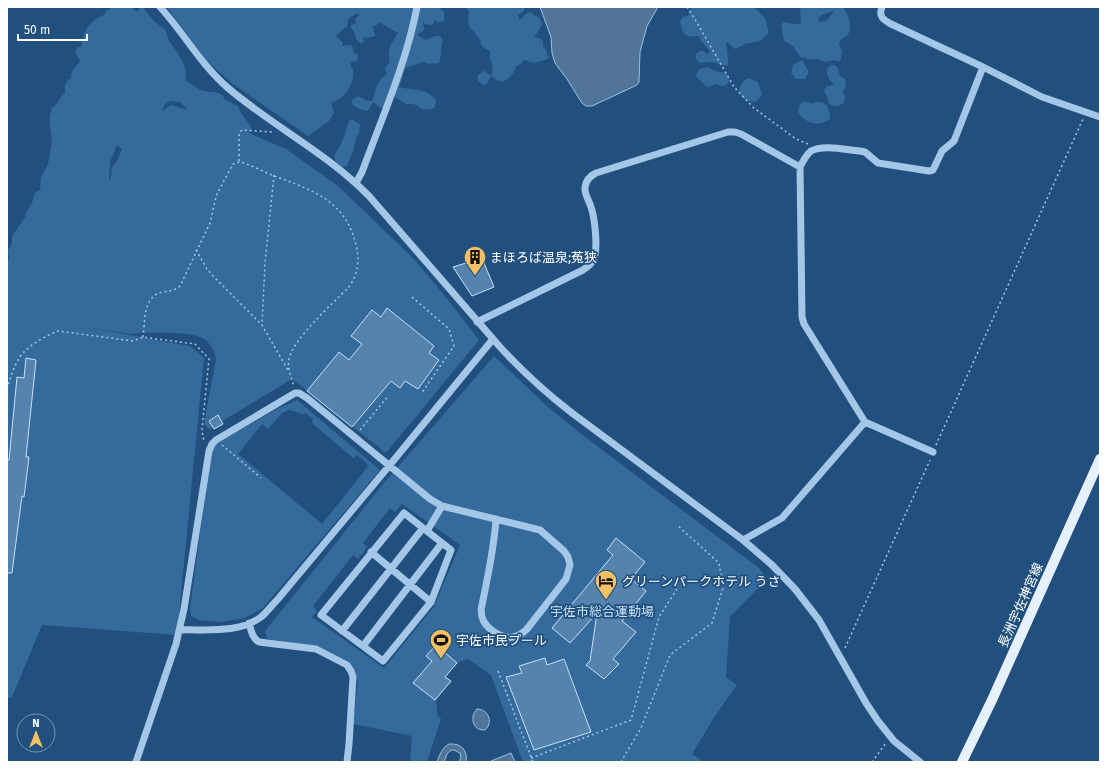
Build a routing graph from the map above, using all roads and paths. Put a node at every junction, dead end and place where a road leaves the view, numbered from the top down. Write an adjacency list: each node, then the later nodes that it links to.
1 (160, 7): 13 (street)
2 (417, 7): 13 (street)
3 (687, 7): 9 (path)
4 (882, 7): 5 (street)
5 (983, 68): 6 (street); 9 (street)
6 (1086, 111): 7 (street); 29 (path)
7 (1100, 117)
8 (274, 132): 10 (path)
9 (823, 148): 11 (street)
10 (239, 162): 12 (path); 14 (path)
11 (800, 167): 16 (street); 25 (street)
12 (274, 176): 17 (path); 20 (path)
13 (356, 183): 16 (street)
14 (196, 250): 17 (path); 18 (path)
15 (412, 297): 23 (path)
16 (478, 322): 19 (street)
17 (262, 325): 20 (path)
18 (143, 337): 21 (path); 28 (path)
19 (493, 340): 31 (street); 37 (street)
20 (291, 376): 22 (path)
21 (7, 389)
22 (295, 393): 28 (street); 31 (street)
23 (421, 394)
24 (389, 395): 26 (path)
25 (865, 422): 29 (street); 37 (street)
26 (358, 433)
27 (220, 444): 32 (path)
28 (210, 446): 45 (street)
29 (933, 452): 48 (path)
30 (1100, 458): 58 (main road, 長洲宇佐神宮線)
31 (389, 466): 33 (street); 44 (street)
32 (262, 478)
33 (442, 506): 34 (street); 36 (street)
34 (496, 519): 34 (street)
35 (676, 525): 55 (path)
36 (425, 529): 38 (street); 39 (street); 40 (street)
37 (743, 540): 48 (street)
38 (442, 543): 41 (street); 43 (street)
39 (372, 552): 40 (street); 46 (street)
40 (391, 568): 41 (street); 46 (street)
41 (410, 584): 43 (street); 47 (street)
42 (677, 589): 51 (path)
43 (431, 602): 47 (street)
44 (249, 623): 45 (street); 53 (street)
45 (180, 630): 52 (street)
46 (342, 631): 47 (street)
47 (362, 646)
48 (840, 657): 50 (street)
49 (498, 671): 51 (path)
50 (891, 737): 56 (path); 57 (street)
51 (531, 758): 54 (path)
52 (136, 762)
53 (346, 762)
54 (533, 762)
55 (621, 762)
56 (872, 762)
57 (920, 762)
58 (962, 762)

